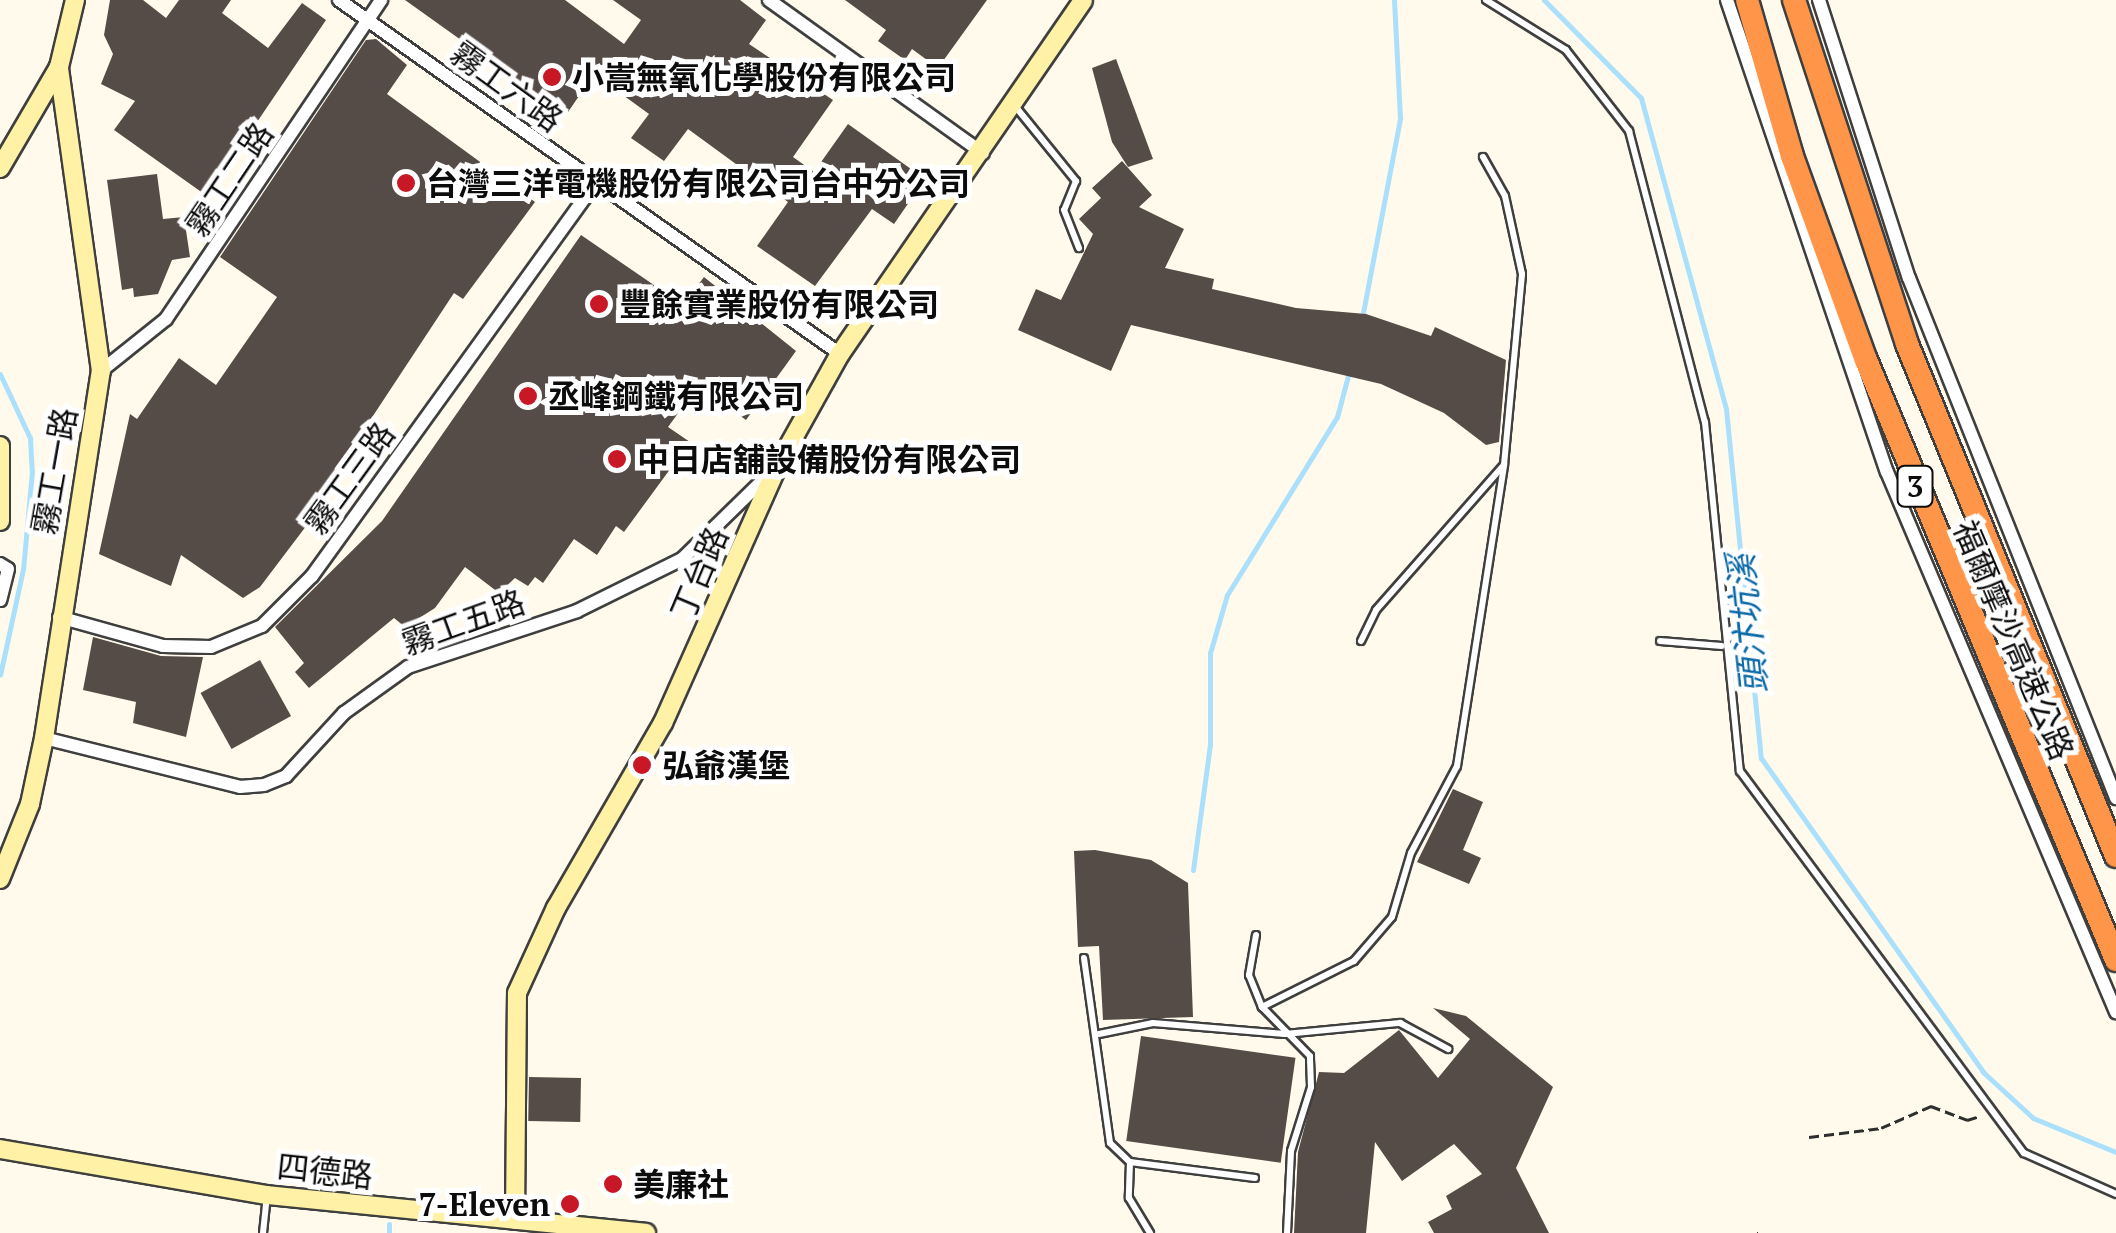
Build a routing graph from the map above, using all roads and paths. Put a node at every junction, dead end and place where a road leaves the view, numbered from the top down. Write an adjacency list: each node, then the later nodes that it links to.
1 (74, 0): 12 (street)
2 (339, 0): 11 (street, 霧工六路)
3 (381, 0): 11 (street, 霧工二路)
4 (769, 0): 14 (street)
5 (1083, 0): 13 (street, 丁台路)
6 (1486, 0): 30 (lane)
7 (1727, 0): 39 (street)
8 (1748, 0): 37 (highway, 福爾摩沙高速公路 / 3)
9 (1794, 0): 33 (highway, 福爾摩沙高速公路 / 3)
10 (1819, 0): 32 (street)
11 (368, 20): 17 (street, 霧工六路); 20 (street, 霧工二路)
12 (58, 68): 16 (street); 20 (street, 霧工一路)
13 (1014, 105): 14 (street, 丁台路); 18 (lane)
14 (983, 153): 19 (street, 丁台路)
15 (1483, 157): 22 (lane)
16 (0, 168)
17 (595, 183): 19 (street, 霧工六路); 27 (street, 霧工三路)
18 (1079, 248)
19 (840, 354): 23 (street, 丁台路)
20 (102, 371): 27 (street, 霧工一路)
21 (0, 446): 24 (street)
22 (1504, 466): 28 (lane); 38 (lane)
23 (776, 467): 31 (street, 霧工五路); 50 (street, 丁台路)
24 (0, 521)
25 (0, 564): 26 (street)
26 (0, 600)
27 (59, 616): 31 (street, 霧工一路)
28 (1361, 641)
29 (1660, 641): 30 (lane)
30 (1722, 646): 43 (lane)
31 (44, 738): 34 (street, 霧工一路)
32 (2116, 798)
33 (2116, 856)
34 (0, 878)
35 (1256, 935): 38 (lane)
36 (1084, 958): 40 (lane)
37 (2116, 960)
38 (1262, 1007): 41 (lane)
39 (2116, 1012)
40 (1099, 1034): 41 (lane); 46 (lane)
41 (1285, 1034): 42 (lane); 55 (lane)
42 (1448, 1049)
43 (1991, 1112): 44 (path); 48 (lane)
44 (1809, 1137)
45 (0, 1149): 49 (street, 四德路)
46 (1130, 1162): 47 (lane); 54 (lane)
47 (1255, 1178)
48 (2116, 1194)
49 (267, 1196): 50 (street, 四德路); 52 (lane)
50 (515, 1220): 51 (street, 四德路)
51 (585, 1230): 53 (street, 四德路)
52 (264, 1233)
53 (646, 1233)
54 (1150, 1233)
55 (1286, 1233)

